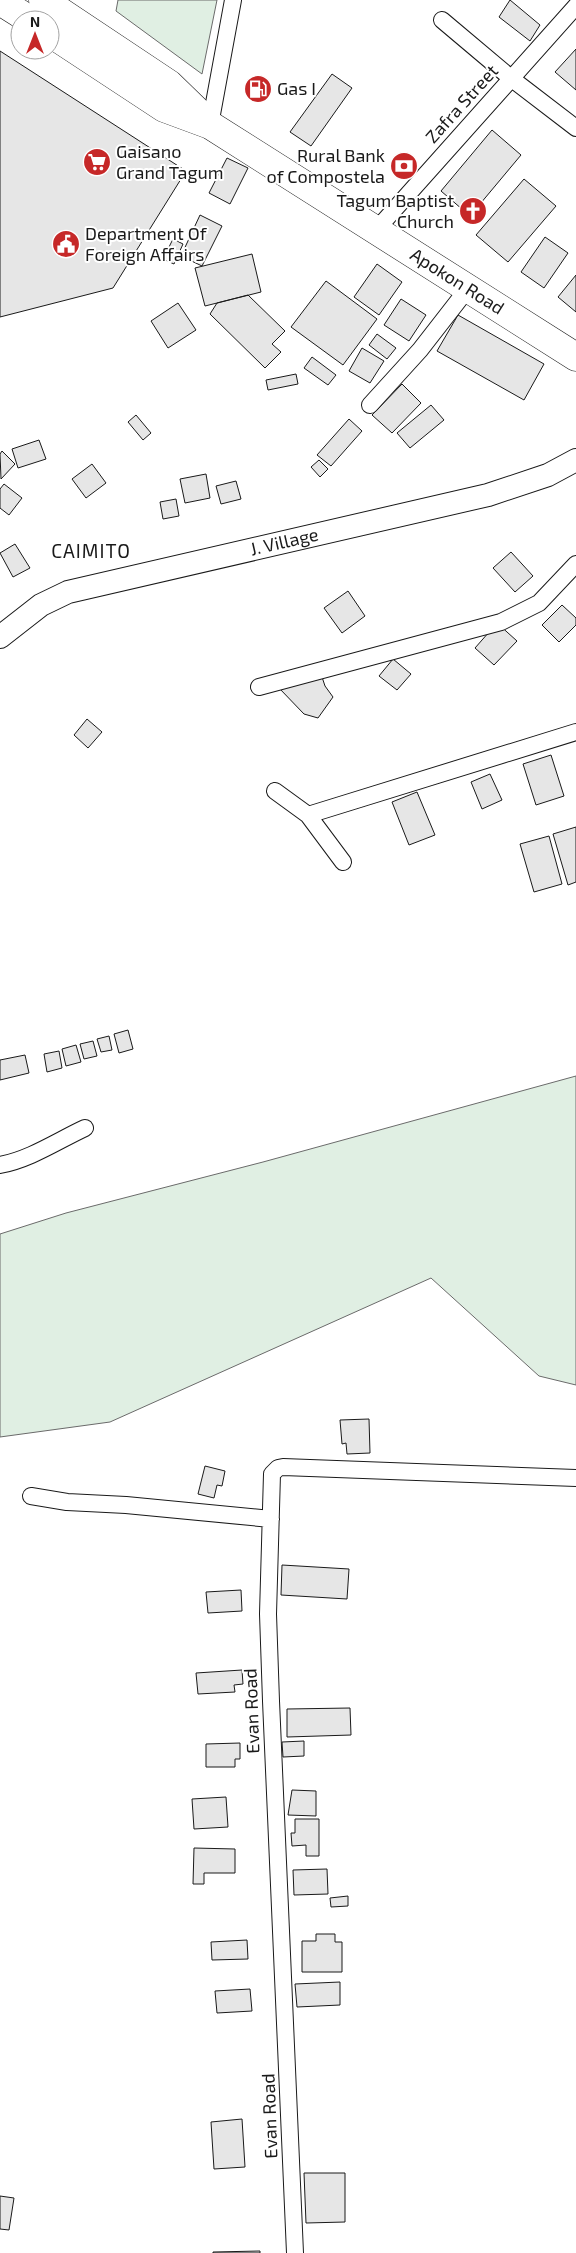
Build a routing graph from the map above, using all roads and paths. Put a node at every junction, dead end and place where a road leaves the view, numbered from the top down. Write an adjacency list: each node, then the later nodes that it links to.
1 (234, 0): 8 (street)
2 (1, 3): 4 (highway, Apokon Road)
3 (576, 6): 7 (street, Zafra Street)
4 (40, 8): 8 (highway, Apokon Road)
5 (442, 20): 7 (street)
6 (60, 40): 8 (highway, Apokon Road)
7 (512, 79): 9 (street); 10 (street, Zafra Street)
8 (210, 124): 10 (highway, Apokon Road)
9 (576, 128)
10 (377, 229): 11 (highway, Apokon Road)
11 (469, 287): 12 (highway, Apokon Road); 13 (street)
12 (576, 358)
13 (370, 406)
14 (576, 460): 16 (street, J. Village)
15 (576, 564): 17 (street)
16 (0, 637)
17 (259, 687)
18 (576, 732): 20 (street)
19 (275, 791): 20 (street)
20 (308, 815): 21 (street)
21 (343, 862)
22 (85, 1128): 23 (street)
23 (0, 1165)
24 (576, 1478): 26 (street, Evan Road)
25 (31, 1496): 26 (street)
26 (271, 1519): 27 (street, Evan Road)
27 (295, 2253)

